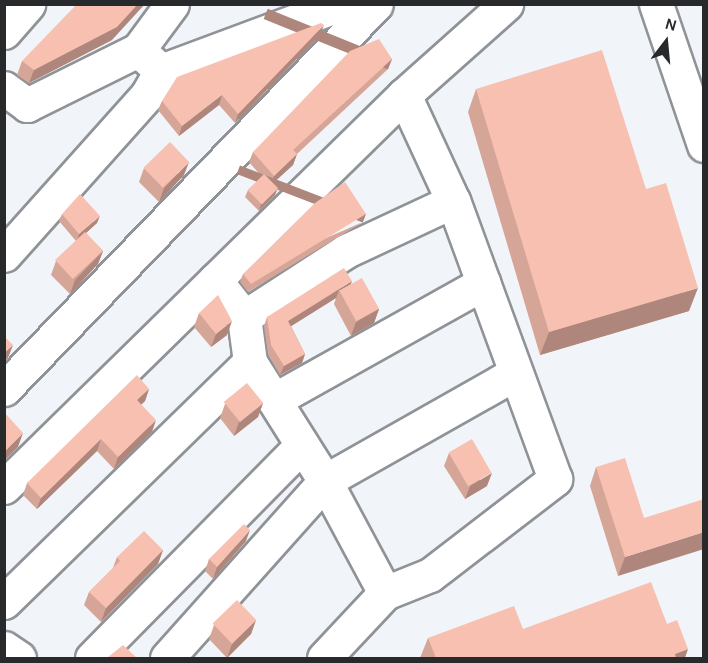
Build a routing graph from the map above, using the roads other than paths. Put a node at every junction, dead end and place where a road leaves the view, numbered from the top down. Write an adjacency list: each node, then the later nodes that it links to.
1 (28, 4): 7 (street)
2 (172, 4): 8 (street)
3 (341, 4): 8 (street)
4 (376, 4): 19 (street)
5 (506, 4): 10 (street)
6 (656, 4): 11 (street)
7 (4, 32)
8 (150, 61): 9 (street); 13 (street)
9 (4, 88)
10 (404, 95): 12 (street); 14 (street)
11 (704, 145)
12 (453, 201): 15 (street); 16 (street)
13 (4, 255)
14 (215, 280): 16 (street); 23 (street)
15 (483, 283): 18 (street); 20 (street)
16 (244, 317): 17 (street)
17 (250, 362): 20 (street); 25 (street)
18 (516, 373): 22 (street); 24 (street)
19 (4, 389)
20 (274, 399): 21 (street)
21 (302, 445): 22 (street); 28 (street)
22 (325, 481): 24 (street); 29 (street)
23 (4, 487)
24 (385, 593): 30 (street)
25 (4, 602)
26 (4, 648): 27 (street)
27 (19, 658)
28 (92, 658)
29 (167, 658)
30 (324, 658)

